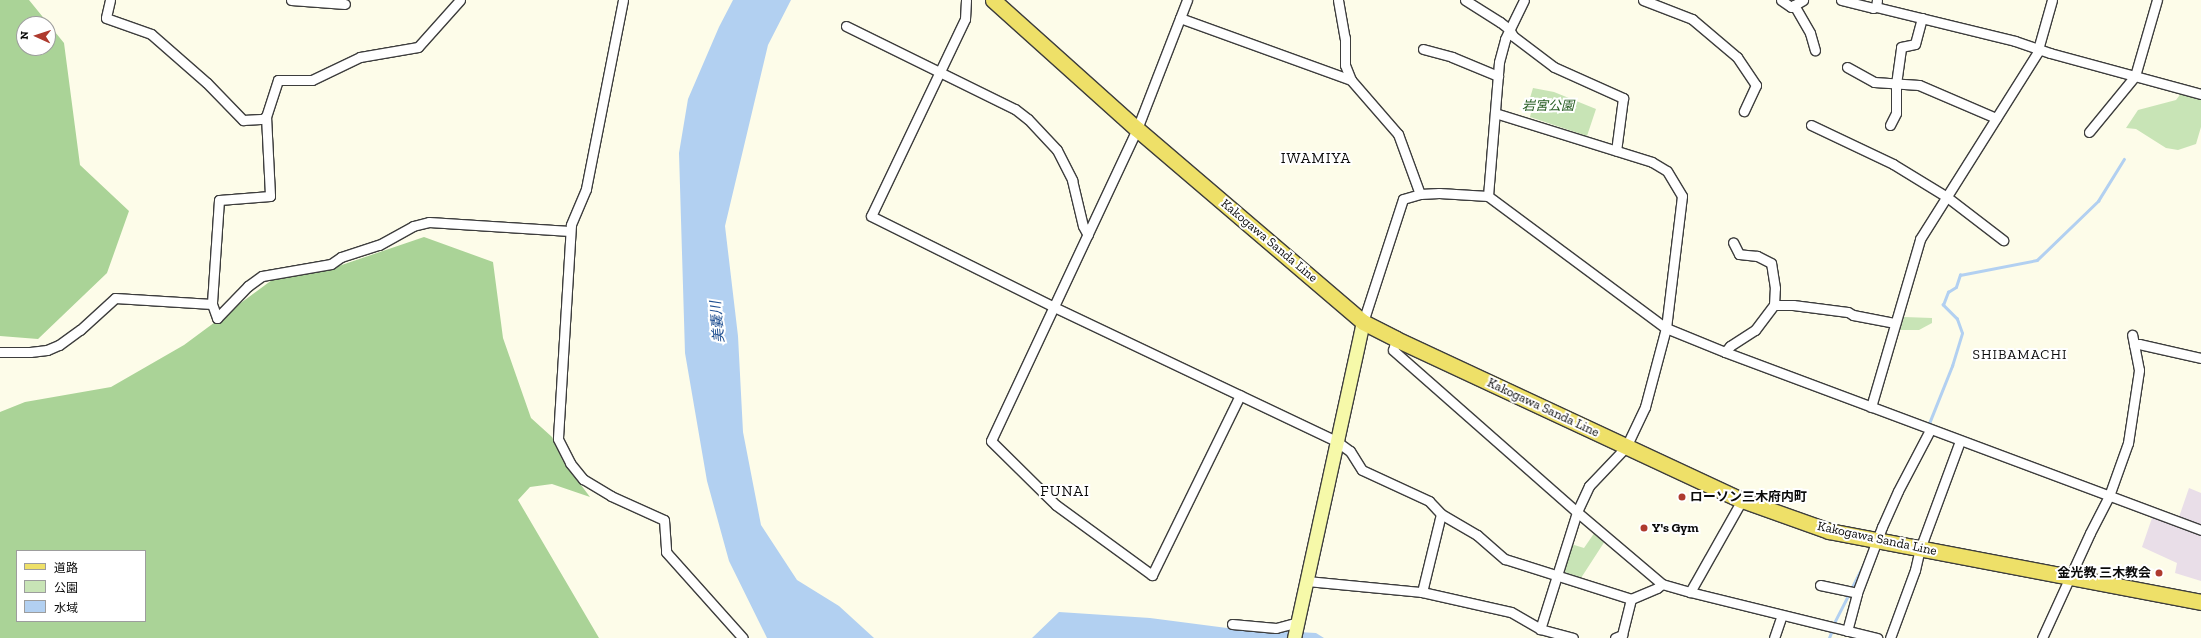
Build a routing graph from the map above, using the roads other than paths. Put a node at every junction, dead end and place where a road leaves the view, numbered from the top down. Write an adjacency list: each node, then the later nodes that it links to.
1 (110, 0): 36 (street)
2 (291, 0): 17 (street)
3 (460, 0): 36 (street)
4 (623, 0): 46 (street)
5 (966, 0): 28 (street)
6 (993, 0): 40 (main road, Kakogawa Sanda Line)
7 (1187, 0): 20 (street)
8 (1338, 0): 31 (street)
9 (1465, 0): 23 (street)
10 (1524, 0): 23 (street)
11 (1643, 0): 34 (street)
12 (1781, 0): 19 (street)
13 (1803, 0): 19 (street)
14 (1841, 0): 18 (street)
15 (2052, 0): 25 (street)
16 (2157, 0): 30 (street)
17 (345, 4)
18 (1877, 4): 21 (street)
19 (1794, 5): 26 (street)
20 (1180, 18): 31 (street); 40 (street)
21 (1922, 18): 25 (street); 32 (street)
22 (846, 26): 28 (street)
23 (1509, 29): 29 (street); 42 (street)
24 (1423, 49): 29 (street)
25 (2040, 49): 30 (street); 37 (street)
26 (1815, 50)
27 (1847, 67): 32 (street)
28 (940, 71): 47 (street); 52 (street)
29 (1498, 76): 35 (street)
30 (2135, 76): 33 (street); 41 (street)
31 (1351, 80): 43 (street)
32 (1896, 84): 37 (street); 39 (street)
33 (2201, 94)
34 (1744, 111)
35 (1495, 113): 42 (street); 44 (street)
36 (266, 116): 50 (street)
37 (1996, 118): 45 (street)
38 (1811, 125): 45 (street)
39 (1890, 125)
40 (1137, 129): 47 (street); 53 (main road, Kakogawa Sanda Line)
41 (2089, 132)
42 (1616, 151): 55 (street)
43 (1420, 194): 44 (street); 53 (street)
44 (1488, 196): 55 (street)
45 (1947, 197): 48 (street); 54 (street)
46 (570, 232): 50 (street); 90 (street)
47 (1088, 235): 52 (street)
48 (2003, 240)
49 (1733, 242): 51 (street)
50 (212, 304): 59 (street)
51 (1774, 305): 54 (street); 60 (street)
52 (1054, 307): 62 (street); 62 (street)
53 (1363, 322): 57 (main road, Kakogawa Sanda Line); 65 (street)
54 (1895, 323): 63 (street)
55 (1666, 328): 60 (street); 67 (street)
56 (2132, 335): 58 (street)
57 (1396, 339): 67 (main road, Kakogawa Sanda Line); 70 (street)
58 (2134, 345): 61 (street); 68 (street)
59 (0, 352)
60 (1725, 352): 63 (street)
61 (2201, 358)
62 (1240, 395): 65 (street)
63 (1871, 407): 64 (street)
64 (1927, 428): 66 (street); 73 (street)
65 (1336, 441): 71 (street); 77 (street)
66 (1960, 441): 68 (street); 74 (street)
67 (1626, 447): 69 (main road, Kakogawa Sanda Line); 70 (street)
68 (2110, 496): 72 (street); 76 (street)
69 (1742, 500): 73 (main road, Kakogawa Sanda Line); 81 (street)
70 (1577, 512): 75 (street); 78 (street)
71 (1441, 514): 75 (street); 80 (street)
72 (2201, 530)
73 (1877, 540): 74 (main road, Kakogawa Sanda Line); 82 (street)
74 (1920, 549): 76 (main road, Kakogawa Sanda Line); 96 (street)
75 (1558, 575): 83 (street); 88 (street)
76 (2070, 577): 84 (main road, Kakogawa Sanda Line); 97 (street)
77 (1307, 581): 80 (street); 86 (street)
78 (1662, 584): 81 (street); 83 (street)
79 (1820, 585): 82 (street)
80 (1422, 592): 88 (street)
81 (1690, 592): 85 (street)
82 (1857, 593): 89 (street)
83 (1631, 599): 93 (street)
84 (2201, 602)
85 (1782, 615): 89 (street); 94 (street)
86 (1298, 622): 87 (street); 91 (street)
87 (1232, 624)
88 (1540, 629): 92 (street)
89 (1847, 631): 95 (street)
90 (743, 638)
91 (1294, 638)
92 (1573, 638)
93 (1615, 638)
94 (1774, 638)
95 (1877, 638)
96 (1890, 638)
97 (2042, 638)

